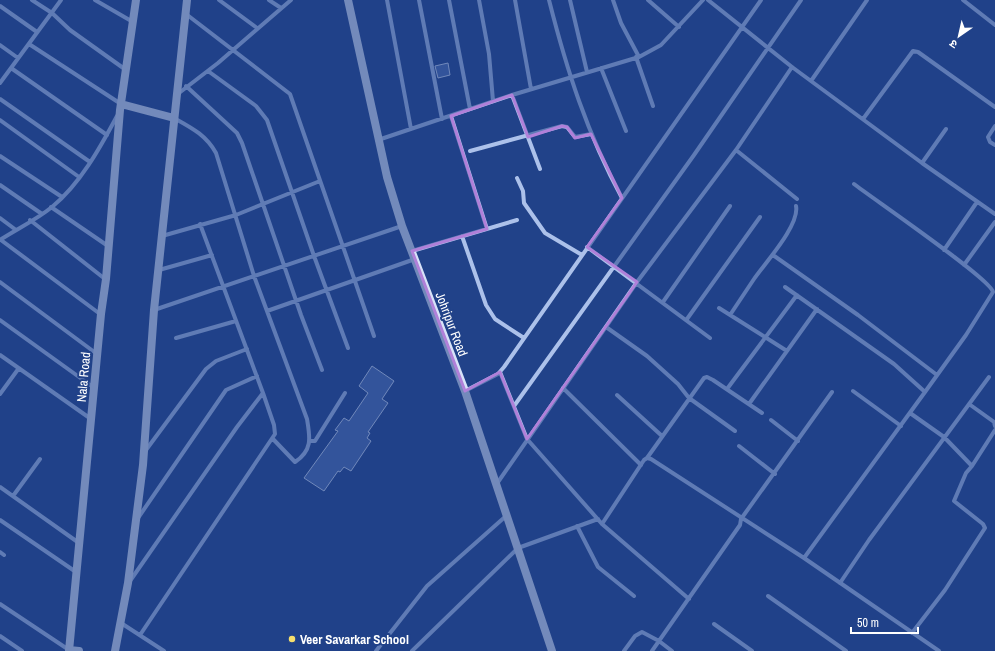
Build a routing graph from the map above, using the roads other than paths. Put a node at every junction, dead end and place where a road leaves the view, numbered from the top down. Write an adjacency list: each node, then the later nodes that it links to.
1 (32, 0): 27 (street)
2 (61, 0): 27 (street)
3 (95, 0): 29 (street)
4 (136, 0): 29 (street, Nala Road)
5 (187, 0): 28 (street)
6 (219, 0): 33 (street)
7 (269, 0): 26 (street)
8 (291, 0): 26 (street)
9 (348, 0): 72 (street, Johripur Road)
10 (387, 0): 67 (street)
11 (419, 0): 63 (street)
12 (449, 0): 59 (street)
13 (479, 0): 55 (street)
14 (515, 0): 51 (street)
15 (549, 0): 47 (street)
16 (570, 0): 46 (street)
17 (613, 0): 39 (street)
18 (648, 0): 31 (street)
19 (703, 0): 31 (street)
20 (708, 0): 32 (street)
21 (761, 0): 32 (street)
22 (801, 0): 37 (street)
23 (867, 0): 48 (street)
24 (963, 0): 30 (street)
25 (0, 6): 34 (street)
26 (281, 8): 33 (street)
27 (52, 13): 34 (street); 44 (street)
28 (186, 13): 38 (street); 52 (street)
29 (133, 22): 44 (street, Nala Road)
30 (995, 25)
31 (679, 27): 39 (street)
32 (742, 27): 37 (street); 87 (street)
33 (257, 28): 38 (street)
34 (37, 32): 35 (street)
35 (28, 44): 40 (street); 57 (street)
36 (0, 45): 40 (street)
37 (769, 48): 41 (street); 121 (street)
38 (233, 49): 45 (street); 82 (street)
39 (638, 57): 43 (street); 56 (street)
40 (18, 58): 42 (street)
41 (792, 67): 48 (street); 74 (street)
42 (11, 68): 49 (street); 70 (street)
43 (601, 68): 46 (street); 68 (street)
44 (126, 70): 57 (street, Nala Road)
45 (208, 71): 50 (street); 85 (street)
46 (587, 72): 47 (street)
47 (569, 77): 51 (street); 69 (street)
48 (811, 81): 62 (street)
49 (0, 82)
50 (186, 86): 52 (street); 90 (street)
51 (531, 89): 53 (street)
52 (176, 95): 61 (street)
53 (512, 95): 55 (street); 71 (street)
54 (0, 99): 77 (street)
55 (494, 101): 59 (street)
56 (653, 106)
57 (121, 107): 61 (street); 70 (street); 109 (street, Nala Road)
58 (995, 107): 62 (street)
59 (470, 109): 60 (street)
60 (451, 116): 63 (street); 104 (street)
61 (174, 118): 95 (street); 106 (street)
62 (863, 118): 78 (street)
63 (442, 119): 67 (street)
64 (0, 120): 80 (street)
65 (995, 126): 73 (street)
66 (946, 128): 78 (street)
67 (411, 129): 72 (street)
68 (626, 131)
69 (591, 134): 71 (street); 87 (street)
70 (107, 135): 77 (street)
71 (528, 137): 75 (street); 79 (street)
72 (378, 140): 103 (street, Johripur Road)
73 (995, 145)
74 (736, 150): 88 (street); 127 (street)
75 (470, 152)
76 (0, 156): 86 (street)
77 (90, 162): 80 (street)
78 (922, 163): 89 (street)
79 (540, 169)
80 (79, 177): 86 (street)
81 (517, 178): 116 (street)
82 (320, 181): 85 (street); 110 (street)
83 (854, 184): 112 (street)
84 (0, 185): 94 (street)
85 (292, 191): 90 (street); 117 (street)
86 (62, 197): 93 (street)
87 (622, 198): 111 (street)
88 (797, 200)
89 (977, 202): 96 (street); 112 (street)
90 (263, 204): 95 (street); 120 (street)
91 (730, 206): 134 (street)
92 (796, 206): 115 (street)
93 (51, 207): 94 (street); 109 (street)
94 (42, 214): 99 (street)
95 (236, 214): 102 (street); 123 (street)
96 (995, 214)
97 (0, 218): 105 (street)
98 (760, 218): 141 (street)
99 (30, 220): 105 (street); 124 (street)
100 (517, 220): 104 (street)
101 (995, 222): 119 (street)
102 (200, 224): 106 (street); 114 (street)
103 (402, 226): 110 (street); 113 (street, Johripur Road)
104 (487, 229): 107 (street)
105 (16, 230): 108 (street)
106 (162, 236): 122 (street)
107 (462, 236): 113 (street); 147 (street)
108 (0, 240): 139 (street)
109 (108, 246): 124 (street, Nala Road)
110 (342, 247): 117 (street); 125 (street)
111 (587, 247): 116 (street); 121 (street)
112 (944, 250): 119 (street)
113 (412, 251): 118 (street, Johripur Road)
114 (212, 254): 122 (street); 128 (street)
115 (773, 254): 140 (street); 158 (street)
116 (582, 255): 147 (street)
117 (314, 256): 120 (street); 130 (street)
118 (415, 259): 125 (street); 164 (street, Johripur Road)
119 (964, 265): 131 (street)
120 (285, 266): 123 (street); 133 (street)
121 (614, 266): 127 (street); 175 (street)
122 (158, 270): 137 (street)
123 (254, 276): 128 (street); 138 (street)
124 (106, 279): 139 (street, Nala Road)
125 (354, 280): 130 (street); 145 (street)
126 (0, 282): 154 (street)
127 (637, 282): 134 (street); 144 (street)
128 (224, 287): 137 (street); 143 (street)
129 (785, 287): 132 (street)
130 (326, 291): 133 (street); 150 (street)
131 (994, 293): 158 (street)
132 (797, 295): 136 (street); 149 (street)
133 (296, 301): 138 (street); 156 (street)
134 (663, 302): 141 (street)
135 (719, 308): 140 (street)
136 (817, 309): 152 (street); 167 (street)
137 (154, 310): 191 (street)
138 (267, 311): 188 (street)
139 (101, 314): 154 (street, Nala Road)
140 (730, 315): 149 (street)
141 (687, 319): 148 (street)
142 (0, 320): 161 (street)
143 (236, 321): 146 (street); 151 (street)
144 (606, 327): 162 (street); 172 (street)
145 (374, 336)
146 (176, 338)
147 (524, 338): 157 (street)
148 (710, 338)
149 (766, 338): 152 (street); 163 (street)
150 (348, 348)
151 (246, 349): 159 (street); 191 (street)
152 (787, 351): 173 (street)
153 (0, 354): 155 (street)
154 (97, 354): 161 (street, Nala Road)
155 (19, 368): 170 (street); 178 (street)
156 (322, 370)
157 (500, 372): 164 (street); 175 (street)
158 (937, 375): 167 (street)
159 (257, 376): 168 (street); 204 (street)
160 (989, 378): 174 (street)
161 (94, 387): 178 (street, Nala Road)
162 (563, 388): 187 (street); 194 (street)
163 (727, 389): 172 (street); 173 (street)
164 (465, 391): 197 (street, Johripur Road)
165 (853, 391): 180 (street)
166 (832, 392): 189 (street)
167 (925, 392): 177 (street)
168 (263, 393): 186 (street); 211 (street)
169 (345, 393): 188 (street)
170 (0, 394)
171 (617, 395): 184 (street)
172 (689, 398): 183 (street); 184 (street)
173 (749, 404): 176 (street)
174 (969, 404): 181 (street); 185 (street)
175 (514, 406): 187 (street)
176 (762, 413)
177 (910, 413): 180 (street); 185 (street)
178 (92, 420): 207 (street, Nala Road)
179 (771, 420): 189 (street)
180 (901, 426): 209 (street)
181 (995, 426)
182 (995, 430): 195 (street)
183 (735, 431)
184 (662, 436): 192 (street)
185 (944, 437): 195 (street); 212 (street)
186 (272, 439): 188 (street); 220 (street)
187 (527, 439): 197 (street); 201 (street)
188 (311, 441)
189 (798, 441): 196 (street)
190 (739, 446): 196 (street)
191 (144, 452): 204 (street)
192 (647, 458): 194 (street); 202 (street)
193 (40, 459): 199 (street)
194 (641, 465): 205 (street)
195 (972, 466): 219 (street)
196 (775, 474): 202 (street)
197 (496, 485): 200 (street, Johripur Road)
198 (0, 487): 199 (street)
199 (13, 496): 207 (street)
200 (506, 516): 208 (street, Johripur Road); 228 (street)
201 (598, 519): 205 (street); 206 (street)
202 (741, 519): 209 (street); 215 (street)
203 (0, 520): 210 (street)
204 (137, 520): 211 (street)
205 (602, 524): 215 (street)
206 (577, 526): 208 (street); 213 (street)
207 (79, 543): 210 (street, Nala Road)
208 (518, 548): 229 (street); 230 (street, Johripur Road)
209 (804, 558): 212 (street)
210 (76, 572): 223 (street, Nala Road)
211 (128, 583): 217 (street)
212 (840, 583): 219 (street)
213 (634, 596)
214 (768, 596): 235 (street)
215 (690, 599): 222 (street)
216 (0, 604): 223 (street)
217 (121, 623): 220 (street); 226 (street)
218 (714, 624): 234 (street)
219 (912, 633): 236 (street)
220 (140, 635): 227 (street)
221 (0, 636): 224 (street)
222 (659, 641): 231 (street); 232 (street); 233 (street)
223 (69, 650): 225 (street)
224 (22, 651)
225 (78, 651)
226 (115, 651)
227 (164, 651)
228 (376, 651)
229 (412, 651)
230 (552, 651)
231 (624, 651)
232 (652, 651)
233 (672, 651)
234 (752, 651)
235 (846, 651)
236 (939, 651)

